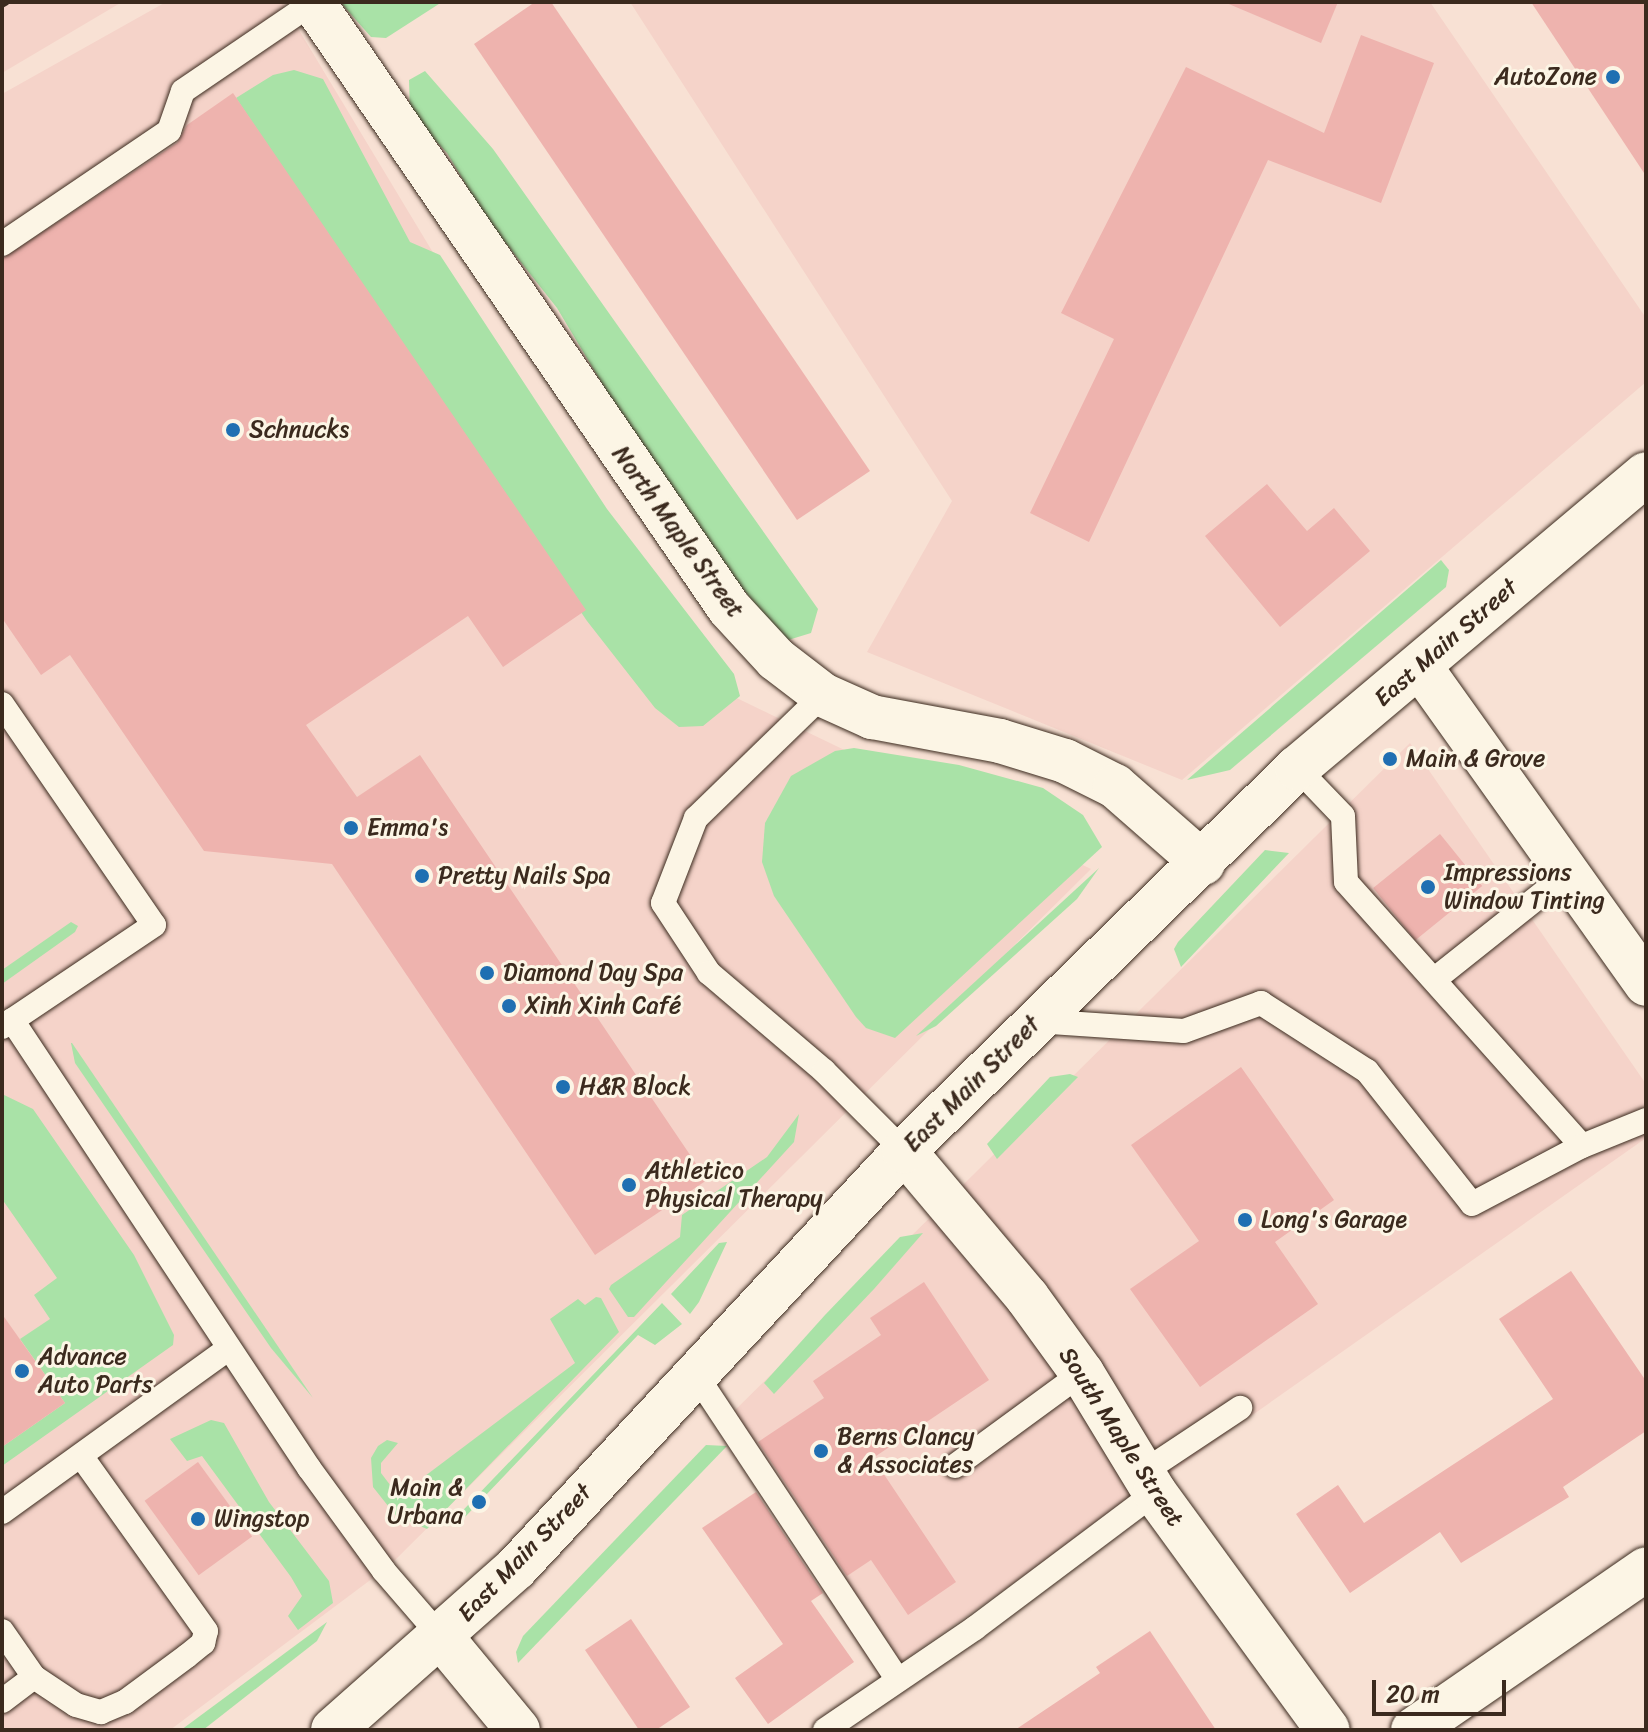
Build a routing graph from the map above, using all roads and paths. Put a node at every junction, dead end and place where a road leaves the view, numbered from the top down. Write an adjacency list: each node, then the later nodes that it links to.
1 (314, 2): 2 (lane); 5 (street, North Maple Street)
2 (2, 244)
3 (1646, 474): 4 (street, East Main Street)
4 (1421, 668): 7 (street, East Main Street); 9 (street)
5 (823, 695): 8 (street, North Maple Street); 16 (lane)
6 (2, 704): 13 (lane)
7 (1297, 768): 8 (street, East Main Street); 10 (lane)
8 (1203, 863): 12 (street, East Main Street)
9 (1567, 874): 10 (lane); 11 (street)
10 (1435, 979): 15 (lane)
11 (1646, 984)
12 (1033, 1021): 15 (lane); 16 (street, East Main Street)
13 (7, 1024): 17 (lane)
14 (1646, 1120): 15 (lane)
15 (1582, 1146)
16 (904, 1151): 18 (street, East Main Street); 19 (street, South Maple Street)
17 (228, 1349): 21 (lane); 27 (lane)
18 (694, 1372): 27 (street, East Main Street); 29 (lane)
19 (1082, 1373): 22 (lane); 23 (street, South Maple Street)
20 (1240, 1408): 23 (lane)
21 (81, 1456): 24 (lane); 28 (lane)
22 (955, 1466)
23 (1148, 1483): 29 (lane); 34 (street, South Maple Street)
24 (2, 1512)
25 (1646, 1569): 35 (street)
26 (2, 1631): 28 (lane)
27 (442, 1638): 31 (street, East Main Street); 32 (street)
28 (34, 1677): 30 (lane)
29 (898, 1680): 33 (lane)
30 (2, 1701)
31 (333, 1730)
32 (518, 1730)
33 (825, 1730)
34 (1328, 1730)
35 (1413, 1730)

